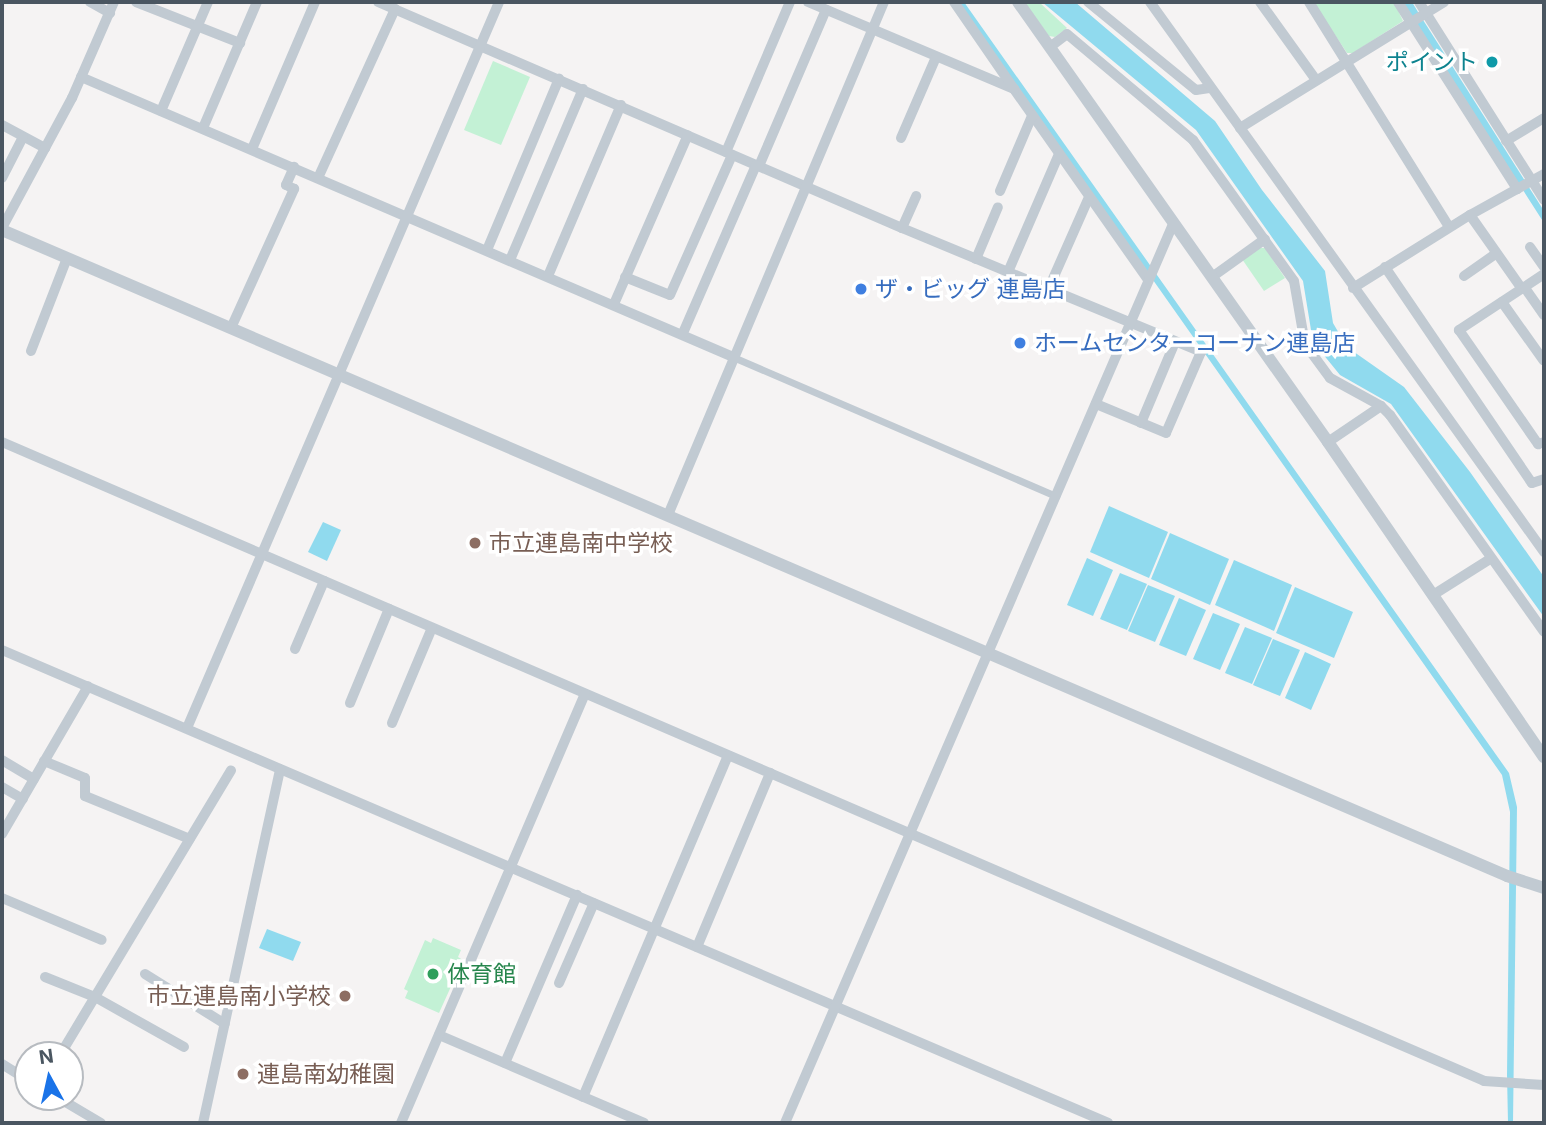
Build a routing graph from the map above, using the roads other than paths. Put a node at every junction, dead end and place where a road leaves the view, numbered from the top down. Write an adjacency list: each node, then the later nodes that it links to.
1 (90, 2): 24 (street)
2 (114, 2): 24 (street)
3 (136, 2): 21 (street)
4 (208, 2): 27 (street)
5 (257, 2): 29 (street)
6 (315, 2): 52 (street)
7 (380, 2): 22 (street)
8 (499, 2): 30 (street)
9 (790, 2): 53 (street)
10 (808, 2): 23 (street)
11 (884, 2): 28 (street)
12 (954, 2): 39 (street)
13 (1018, 2): 31 (street)
14 (1088, 2): 37 (street)
15 (1150, 2): 37 (street)
16 (1260, 2): 36 (street)
17 (1309, 2): 33 (street)
18 (1398, 2): 26 (street)
19 (1419, 2): 25 (street)
20 (1444, 2): 25 (street)
21 (155, 5): 27 (street)
22 (395, 9): 30 (street); 59 (street)
23 (827, 10): 28 (street); 55 (street)
24 (110, 13): 34 (street)
25 (1425, 13): 26 (street); 50 (street)
26 (1412, 21): 33 (street); 62 (street)
27 (198, 26): 29 (street); 41 (street)
28 (872, 29): 32 (street); 61 (street)
29 (240, 43): 45 (street)
30 (480, 46): 35 (street); 69 (street)
31 (1050, 47): 70 (street); 74 (street)
32 (936, 57): 39 (street); 49 (street)
33 (1347, 61): 36 (street); 71 (street)
34 (81, 77): 41 (street); 51 (street)
35 (559, 79): 38 (street); 76 (street)
36 (1316, 80): 46 (street)
37 (1211, 88): 46 (street)
38 (583, 89): 40 (street); 80 (street)
39 (1014, 89): 42 (street)
40 (621, 105): 47 (street); 86 (street)
41 (161, 111): 45 (street)
42 (1032, 116): 54 (street); 63 (street)
43 (1544, 118): 50 (street)
44 (2, 125): 48 (street)
45 (203, 128): 52 (street)
46 (1240, 128): 90 (street)
47 (688, 135): 53 (street); 88 (street)
48 (23, 137): 51 (street); 58 (street)
49 (901, 138)
50 (1506, 141): 60 (street)
51 (45, 148): 73 (street)
52 (252, 149): 56 (street)
53 (729, 153): 55 (street); 88 (street)
54 (1059, 154): 65 (street); 83 (street)
55 (757, 165): 61 (street); 98 (street)
56 (294, 167): 59 (street); 97 (street)
57 (1544, 174): 60 (street)
58 (2, 178)
59 (318, 178): 69 (street)
60 (1530, 182): 62 (street); 66 (street)
61 (804, 185): 72 (street); 101 (street)
62 (1518, 189): 68 (street)
63 (1000, 191)
64 (916, 196): 72 (street)
65 (1089, 197): 85 (street); 92 (street)
66 (1544, 200)
67 (998, 207): 79 (street)
68 (1469, 215): 71 (street); 77 (street)
69 (408, 216): 76 (street); 103 (street)
70 (1174, 222): 85 (street); 89 (street)
71 (1449, 227): 81 (street)
72 (902, 228): 79 (street)
73 (2, 229): 78 (street)
74 (1265, 239): 89 (street); 105 (street)
75 (1530, 247): 82 (street)
76 (487, 250): 80 (street)
77 (1496, 254): 87 (street); 91 (street)
78 (67, 258): 97 (street); 100 (street)
79 (976, 259): 83 (street)
80 (510, 260): 86 (street)
81 (1385, 267): 90 (street); 110 (street)
82 (1544, 267)
83 (1008, 272): 92 (street)
84 (1544, 274): 91 (street)
85 (1150, 275): 96 (street)
86 (548, 276): 94 (street)
87 (1464, 276)
88 (625, 277): 94 (street)
89 (1212, 277): 108 (street)
90 (1353, 288): 113 (street)
91 (1523, 288): 93 (street); 95 (street)
92 (1048, 290): 96 (street)
93 (1502, 302): 102 (street); 109 (street)
94 (614, 304): 98 (street)
95 (1544, 315)
96 (1129, 324): 99 (street); 104 (street)
97 (231, 328): 103 (street)
98 (683, 333): 101 (street)
99 (1175, 342): 106 (street); 106 (street)
100 (31, 351)
101 (733, 357): 111 (street); 112 (street)
102 (1544, 361)
103 (340, 375): 112 (street); 114 (street)
104 (1096, 404): 106 (street); 111 (street)
105 (1381, 406): 108 (street); 115 (street)
106 (1141, 423)
107 (2, 442): 114 (street)
108 (1328, 442): 117 (street)
109 (1544, 442)
110 (1544, 479)
111 (1056, 496): 123 (street)
112 (668, 515): 123 (street)
113 (1543, 549)
114 (262, 554): 116 (street); 128 (street)
115 (1490, 559): 117 (street); 120 (street)
116 (324, 581): 118 (street); 121 (street)
117 (1433, 595): 130 (street)
118 (389, 609): 119 (street); 126 (street)
119 (432, 628): 125 (street); 127 (street)
120 (1544, 632)
121 (295, 649)
122 (2, 650): 124 (street)
123 (987, 652): 140 (street); 143 (street)
124 (88, 685): 128 (street); 132 (street)
125 (585, 694): 129 (street); 142 (street)
126 (350, 703)
127 (391, 723)
128 (187, 728): 133 (street)
129 (728, 755): 135 (street); 147 (street)
130 (1544, 757)
131 (2, 760): 136 (street)
132 (44, 761): 136 (street); 141 (street)
133 (280, 769): 142 (street); 155 (street)
134 (231, 770): 141 (street)
135 (770, 773): 140 (street); 149 (street)
136 (34, 779): 138 (street)
137 (2, 787): 138 (street)
138 (23, 799): 139 (street)
139 (2, 834)
140 (910, 835): 154 (street); 160 (street)
141 (190, 839): 153 (street)
142 (512, 868): 144 (street); 156 (street)
143 (1544, 888)
144 (577, 895): 146 (street); 159 (street)
145 (2, 898): 148 (street)
146 (594, 903): 147 (street); 152 (street)
147 (653, 928): 149 (street); 161 (street)
148 (103, 940)
149 (697, 947): 154 (street)
150 (145, 974): 155 (street)
151 (45, 977): 153 (street)
152 (559, 983)
153 (95, 998): 157 (street); 158 (street)
154 (836, 1006): 167 (street); 168 (street)
155 (225, 1024): 164 (street)
156 (439, 1035): 159 (street); 165 (street)
157 (69, 1041)
158 (184, 1047)
159 (505, 1063): 161 (street)
160 (1544, 1085)
161 (583, 1097): 166 (street)
162 (81, 1111): 163 (street)
163 (101, 1123)
164 (203, 1123)
165 (401, 1123)
166 (644, 1123)
167 (785, 1123)
168 (1108, 1123)

